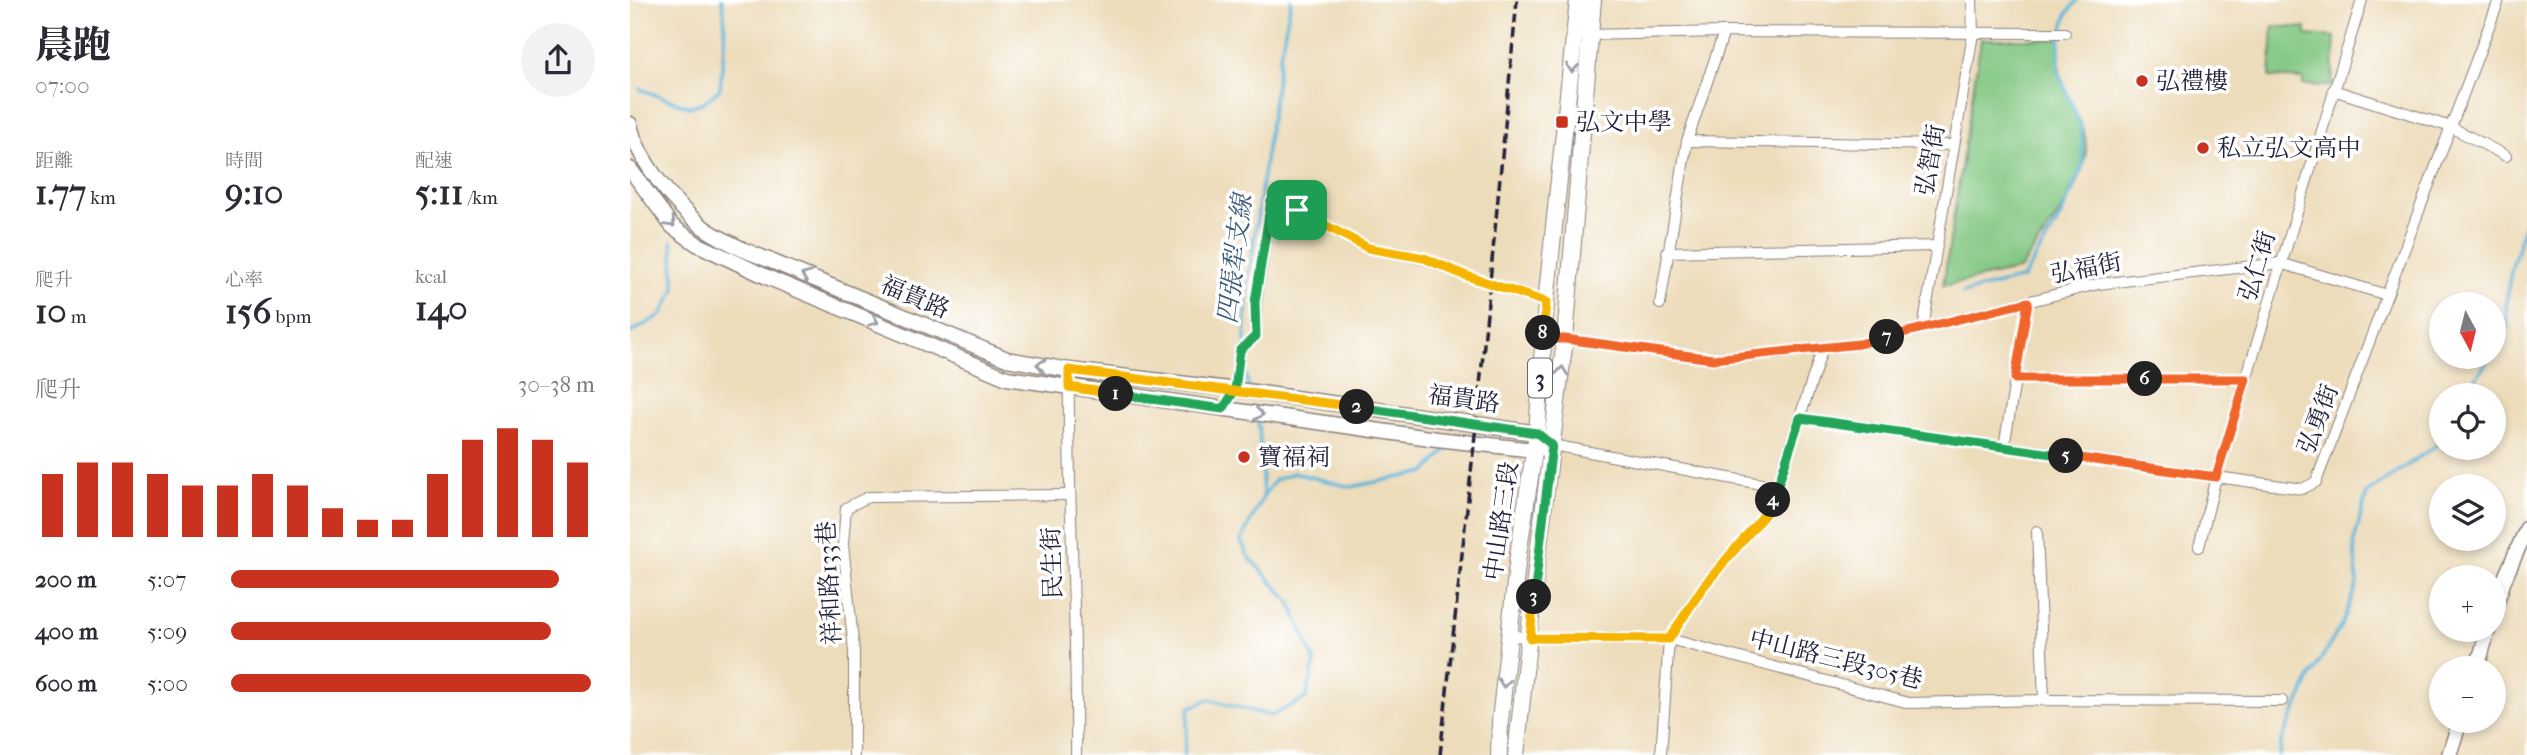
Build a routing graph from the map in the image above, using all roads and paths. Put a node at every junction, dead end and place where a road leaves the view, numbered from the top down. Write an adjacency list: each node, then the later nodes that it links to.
1 (1578, 0): 8 (main road, 中山路三段 / 3)
2 (1593, 0): 8 (main road, 中山路三段 / 3)
3 (1972, 0): 9 (street, 弘智街)
4 (2362, 0): 10 (street, 弘仁街)
5 (2499, 0): 12 (street, 弘勇街)
6 (1724, 32): 8 (street); 9 (street); 13 (street)
7 (2064, 33): 9 (street)
8 (1582, 34): 21 (main road, 中山路三段 / 3, one-way to 21); 26 (main road, 中山路三段 / 3)
9 (1973, 34): 14 (street, 弘智街)
10 (2333, 90): 12 (street); 19 (street, 弘仁街)
11 (630, 124): 28 (street, 福貴路, one-way to 11)
12 (2451, 127): 15 (street); 20 (street, 弘勇街)
13 (1686, 141): 14 (street); 18 (street)
14 (1954, 145): 17 (street, 弘智街)
15 (2506, 156)
16 (630, 169): 31 (street, 福貴路, one-way to 31)
17 (1937, 246): 18 (street); 24 (street, 弘智街)
18 (1667, 252): 23 (street)
19 (2280, 263): 20 (street, 弘福街); 22 (street, 弘福街); 30 (street, 弘仁街)
20 (2387, 295): 39 (street, 弘勇街)
21 (1546, 302): 25 (main road, 中山路三段 / 3); 32 (street)
22 (2028, 302): 24 (street, 弘福街); 29 (street)
23 (1660, 304)
24 (1923, 328): 27 (street, 弘福街)
25 (1543, 339): 26 (street, 弘福街); 35 (main road, 中山路三段 / 3)
26 (1565, 339): 27 (street, 弘福街); 36 (main road, 中山路三段 / 3, one-way to 26)
27 (1823, 347): 34 (street)
28 (1069, 370): 31 (street, 民生街); 32 (street, 福貴路)
29 (2015, 379): 30 (street); 37 (street)
30 (2246, 379): 39 (street, 弘仁街)
31 (1069, 387): 33 (street, 福貴路); 41 (street, 民生街)
32 (1235, 390): 33 (street); 35 (street, 福貴路)
33 (1223, 409): 38 (street, 福貴路, one-way to 38)
34 (1800, 418): 37 (street, 弘勇街); 40 (street)
35 (1537, 433): 36 (street); 38 (main road, 中山路三段 / 3)
36 (1552, 445): 38 (street, 福貴路); 40 (street); 47 (main road, 中山路三段 / 3)
37 (2004, 447): 39 (street, 弘勇街)
38 (1534, 450): 46 (main road, 中山路三段 / 3)
39 (2216, 477): 44 (street, 弘仁街)
40 (1777, 487): 48 (street)
41 (1070, 495): 52 (street, 祥和路133巷); 53 (street, 民生街)
42 (2527, 528): 45 (street)
43 (2037, 531): 49 (street)
44 (2199, 547)
45 (2506, 575)
46 (1509, 635): 47 (street, 中山路三段305巷); 54 (main road, 中山路三段 / 3, one-way to 54)
47 (1530, 638): 48 (street, 中山路三段305巷); 55 (main road, 中山路三段 / 3)
48 (1669, 639): 49 (street, 中山路三段305巷); 56 (street)
49 (2044, 700): 50 (street, 中山路三段305巷)
50 (2282, 701)
51 (2456, 733): 57 (street)
52 (853, 755)
53 (1076, 755)
54 (1499, 755)
55 (1516, 755)
56 (1661, 755)
57 (2449, 755)

